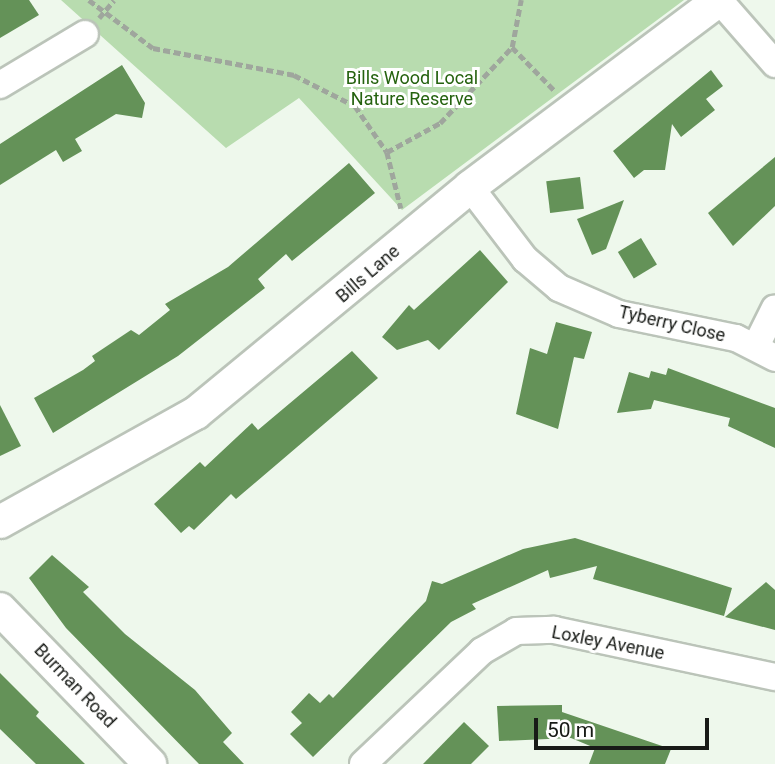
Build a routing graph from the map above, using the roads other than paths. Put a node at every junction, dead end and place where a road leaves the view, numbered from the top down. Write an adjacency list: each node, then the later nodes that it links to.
1 (719, 0): 3 (street); 5 (street, Bills Lane)
2 (85, 34): 4 (street)
3 (775, 64)
4 (0, 85)
5 (470, 187): 7 (street, Tyberry Close); 8 (street, Bills Lane)
6 (775, 308): 7 (street, Tyberry Close)
7 (765, 352)
8 (0, 522)
9 (0, 609): 11 (street, Burman Road)
10 (775, 677): 12 (street, Loxley Avenue)
11 (150, 764)
12 (363, 764)

